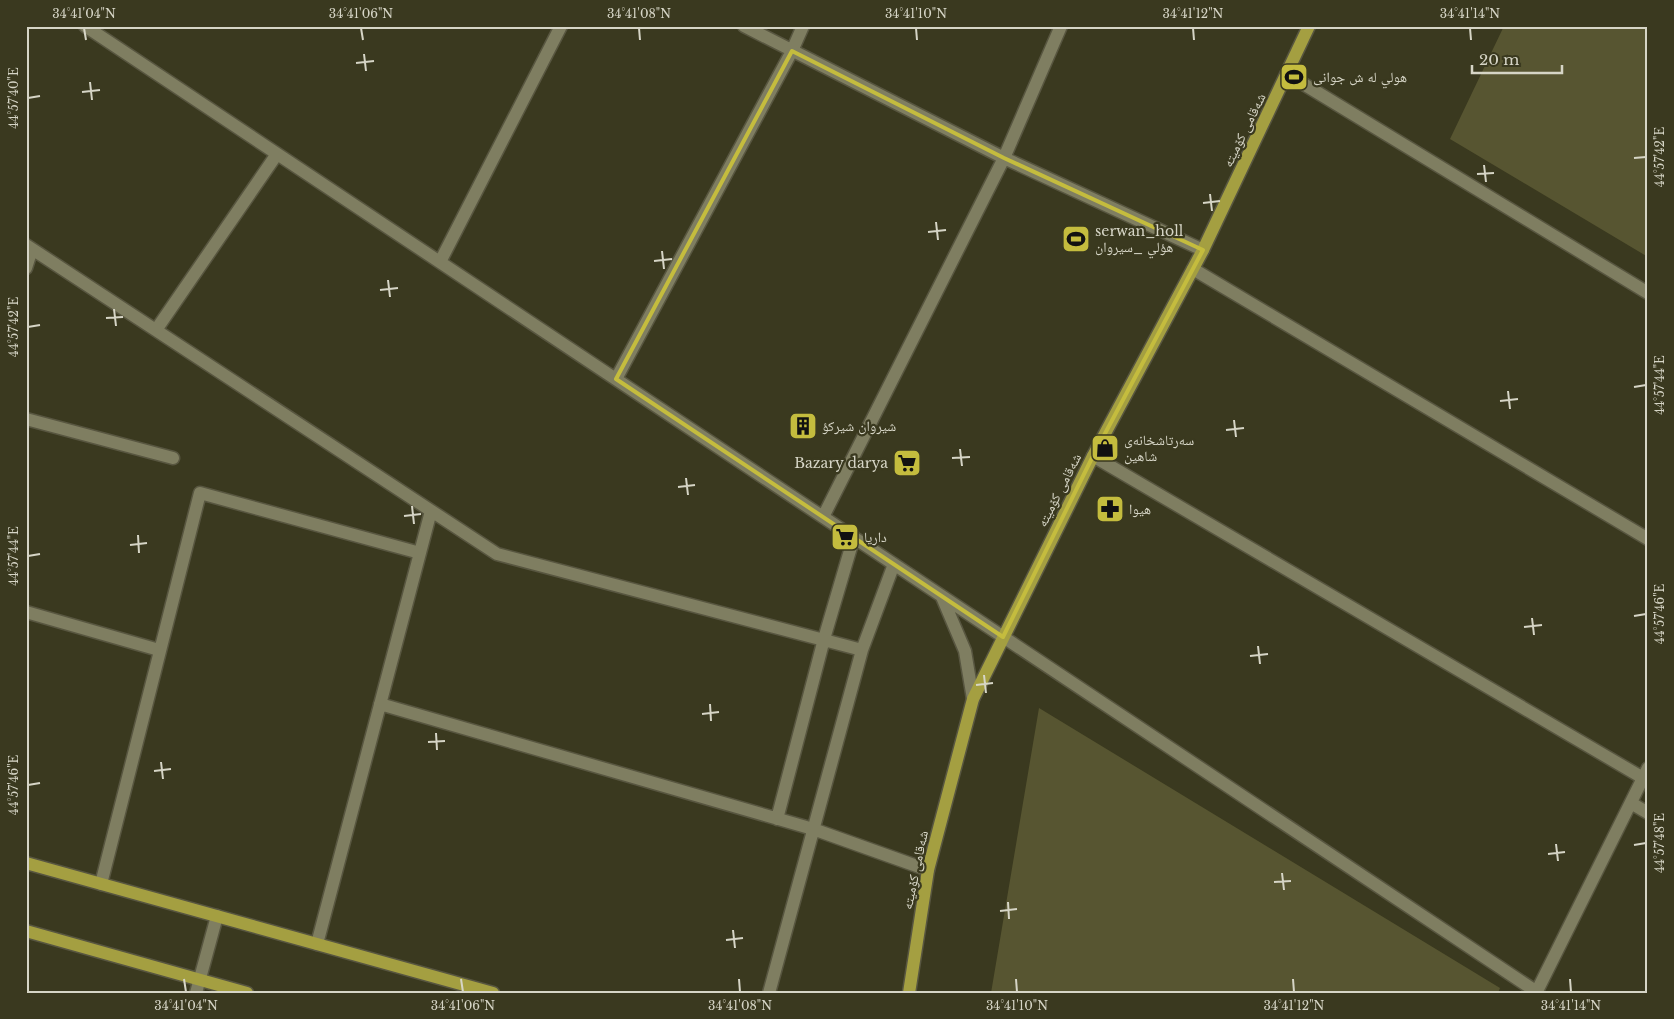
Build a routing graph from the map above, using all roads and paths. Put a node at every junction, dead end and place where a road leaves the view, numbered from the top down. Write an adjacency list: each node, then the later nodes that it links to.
1 (85, 26): 7 (street)
2 (561, 26): 14 (street)
3 (744, 26): 8 (street)
4 (803, 26): 8 (street)
5 (1061, 26): 11 (street)
6 (1309, 26): 9 (main road, شەقامی کۆمیتە)
7 (102, 31): 10 (street)
8 (792, 51): 11 (street); 19 (street)
9 (1287, 74): 13 (main road, شەقامی کۆمیتە); 17 (street)
10 (277, 154): 14 (street); 18 (street)
11 (1004, 158): 13 (street); 24 (street)
12 (29, 247): 15 (street); 18 (street)
13 (1203, 250): 16 (main road, شەقامی کۆمیتە)
14 (440, 262): 19 (street)
15 (26, 268)
16 (1193, 269): 21 (main road, شەقامی کۆمیتە); 26 (street)
17 (1648, 293)
18 (156, 330): 23 (street)
19 (616, 379): 24 (street)
20 (26, 419): 22 (street)
21 (1093, 456): 31 (main road, شەقامی کۆمیتە); 37 (street)
22 (173, 458)
23 (431, 512): 27 (street); 32 (street)
24 (823, 517): 25 (street)
25 (854, 538): 28 (street); 32 (street)
26 (1648, 539)
27 (420, 553): 33 (street); 36 (street)
28 (894, 564): 29 (street); 34 (street)
29 (942, 596): 31 (street); 35 (street)
30 (26, 612): 33 (street)
31 (1003, 637): 35 (main road, شەقامی کۆمیتە); 49 (street)
32 (824, 639): 34 (street); 40 (street)
33 (160, 650): 44 (street)
34 (862, 650): 41 (street)
35 (973, 699): 43 (main road, شەقامی کۆمیتە)
36 (380, 704): 40 (street); 47 (street)
37 (1645, 773): 38 (street)
38 (1631, 803): 39 (street); 49 (street)
39 (1648, 813)
40 (777, 819): 41 (street)
41 (813, 829): 43 (street); 53 (street)
42 (26, 863): 44 (main road)
43 (928, 870): 54 (main road, شەقامی کۆمیتە)
44 (101, 884): 45 (main road)
45 (217, 916): 47 (main road); 48 (street)
46 (26, 931): 48 (main road)
47 (316, 944): 52 (main road)
48 (200, 980): 50 (street); 51 (main road)
49 (1536, 992)
50 (196, 993)
51 (247, 993)
52 (493, 993)
53 (768, 993)
54 (909, 993)

